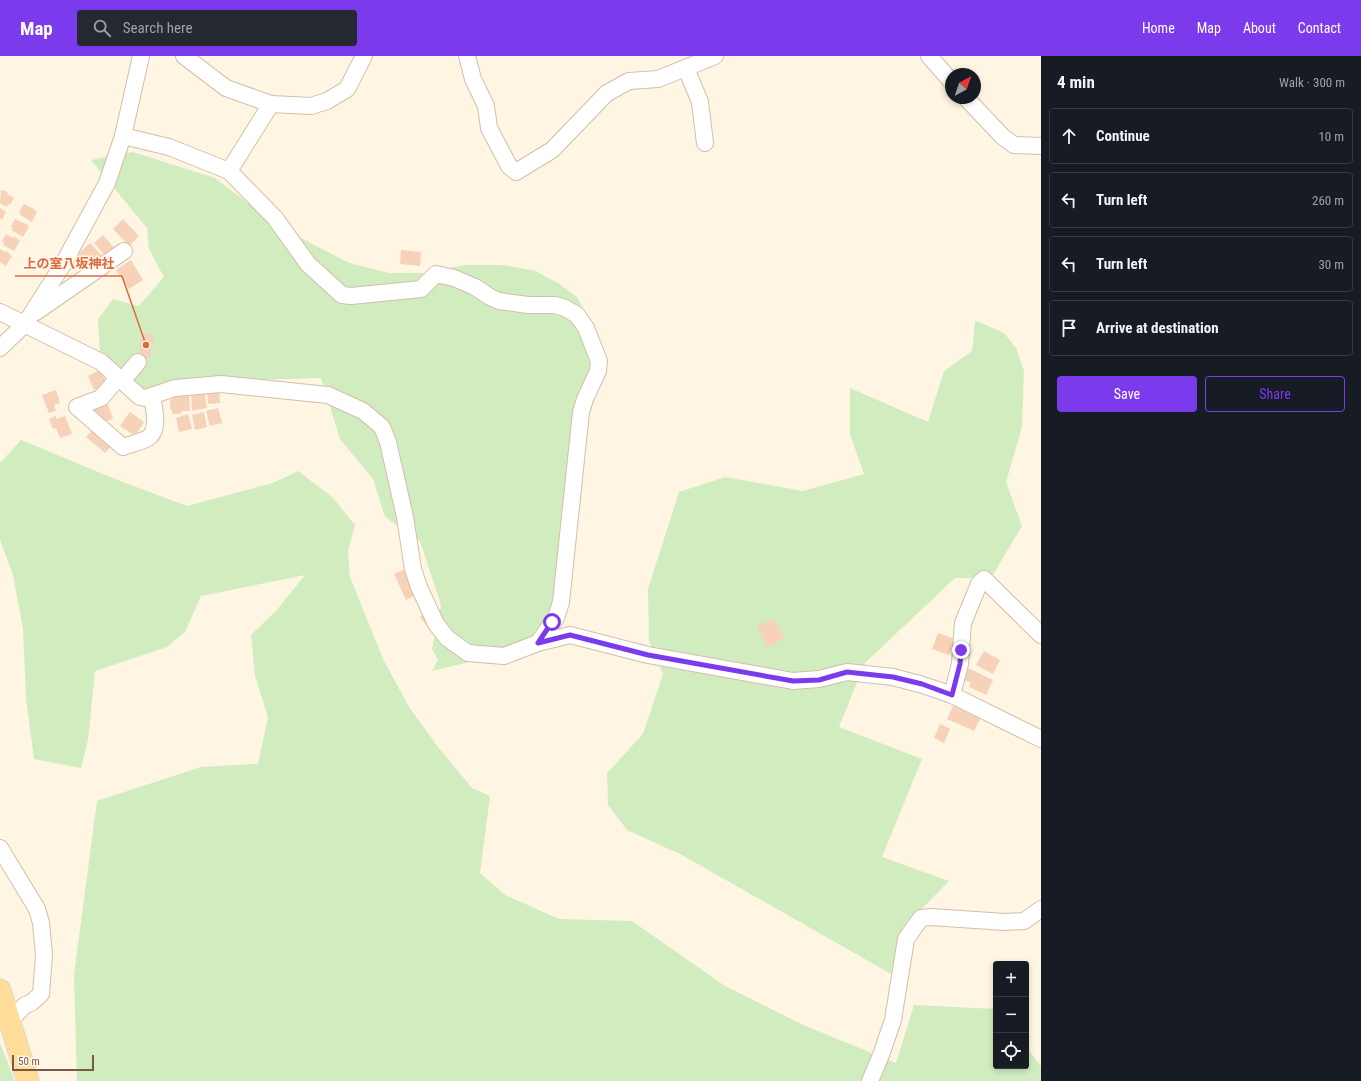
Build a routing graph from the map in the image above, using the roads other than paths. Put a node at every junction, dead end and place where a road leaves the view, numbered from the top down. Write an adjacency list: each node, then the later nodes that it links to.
1 (141, 56): 11 (street)
2 (184, 56): 9 (street)
3 (364, 56): 9 (street)
4 (467, 56): 7 (street)
5 (929, 56): 8 (street)
6 (707, 57): 7 (street)
7 (686, 68): 12 (street)
8 (945, 74)
9 (271, 104): 14 (street)
10 (972, 104): 13 (street)
11 (123, 136): 14 (street); 17 (street)
12 (705, 143)
13 (1041, 146)
14 (230, 171): 23 (street)
15 (124, 251): 17 (street)
16 (0, 312): 17 (street)
17 (28, 320): 18 (street); 20 (street)
18 (0, 348)
19 (138, 362): 20 (street)
20 (120, 380): 21 (street); 21 (street)
21 (152, 396): 23 (street)
22 (1041, 635): 24 (street)
23 (538, 643): 24 (street)
24 (952, 695): 25 (street)
25 (1041, 739)
26 (0, 848): 29 (street)
27 (1039, 914): 31 (street)
28 (0, 990): 29 (main road)
29 (9, 1022): 30 (main road)
30 (28, 1081)
31 (870, 1081)

